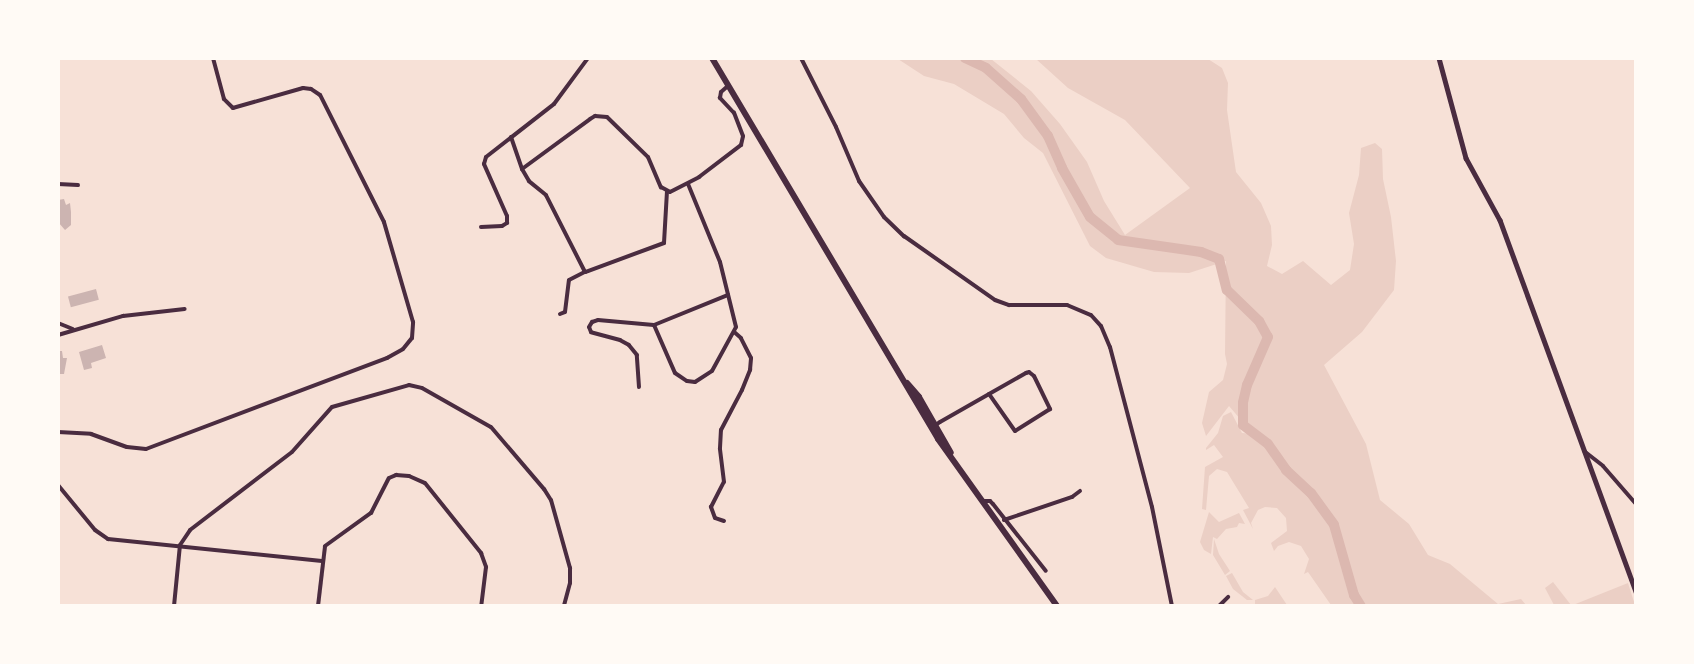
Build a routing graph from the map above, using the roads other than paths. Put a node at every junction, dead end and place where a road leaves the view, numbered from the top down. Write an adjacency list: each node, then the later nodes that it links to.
1 (213, 58): 26 (street)
2 (588, 58): 7 (street)
3 (712, 58): 6 (main road)
4 (801, 58): 44 (street)
5 (1439, 58): 27 (street)
6 (728, 86): 10 (street); 25 (main road)
7 (511, 137): 8 (street); 13 (street)
8 (522, 169): 12 (street); 14 (street)
9 (58, 184): 11 (street)
10 (688, 184): 12 (street); 15 (street)
11 (78, 185)
12 (667, 191): 14 (street)
13 (481, 227)
14 (585, 272): 17 (street)
15 (728, 295): 19 (street); 21 (street)
16 (185, 309): 20 (street)
17 (560, 314)
18 (58, 323): 20 (street)
19 (654, 325): 21 (street); 23 (street)
20 (74, 330): 22 (street)
21 (734, 332): 33 (street)
22 (58, 334)
23 (639, 387)
24 (989, 394): 24 (street); 25 (street)
25 (934, 426): 30 (main road)
26 (58, 432)
27 (1584, 451): 31 (street); 37 (street)
28 (58, 485): 34 (street)
29 (1080, 491): 32 (street)
30 (981, 501): 32 (street); 43 (main road)
31 (1635, 504)
32 (1004, 520): 36 (street)
33 (724, 521)
34 (180, 549): 35 (street); 39 (street); 42 (street)
35 (322, 561): 40 (street); 41 (street)
36 (1046, 572)
37 (1635, 592)
38 (1228, 597): 45 (street)
39 (174, 606)
40 (318, 606)
41 (481, 606)
42 (564, 606)
43 (1056, 606)
44 (1172, 606)
45 (1219, 606)

